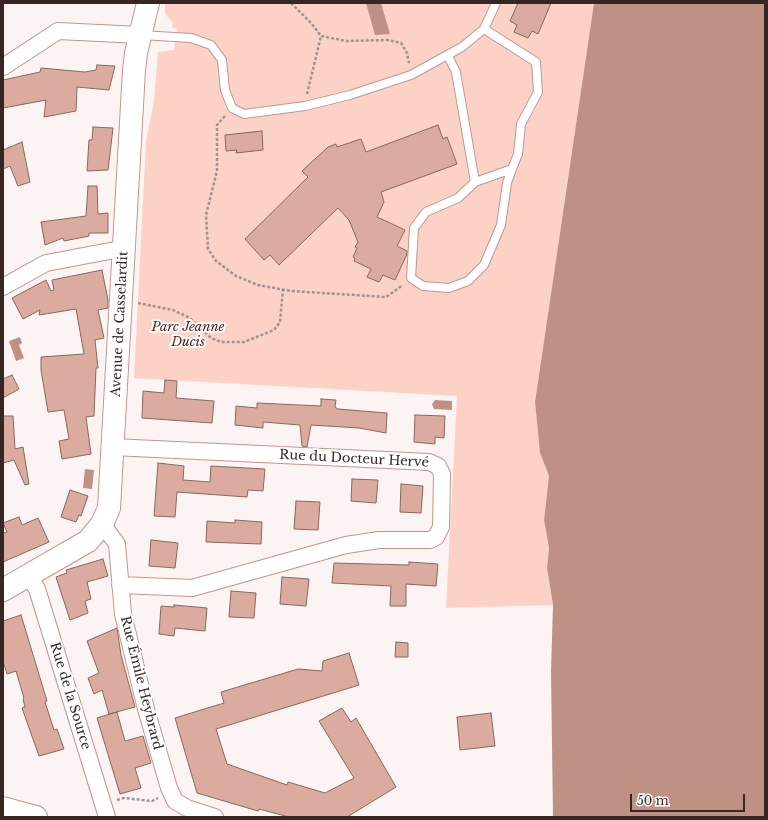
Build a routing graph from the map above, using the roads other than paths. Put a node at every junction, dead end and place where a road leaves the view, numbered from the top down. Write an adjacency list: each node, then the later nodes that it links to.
1 (148, 3): 4 (main road, Avenue de Casselardit)
2 (496, 3): 3 (lane)
3 (484, 29): 5 (lane); 7 (lane)
4 (140, 35): 5 (lane); 6 (street); 9 (main road, Avenue de Casselardit)
5 (448, 56): 8 (lane)
6 (3, 67)
7 (512, 169): 8 (lane); 8 (lane)
8 (475, 182)
9 (124, 251): 10 (street); 11 (main road, Avenue de Casselardit)
10 (3, 287)
11 (113, 447): 12 (main road, Avenue de Casselardit); 14 (street, Rue du Docteur Hervé)
12 (102, 524): 13 (main road, Avenue de Casselardit); 14 (street, Rue Émile Heybrard)
13 (29, 576): 15 (main road, Avenue de Casselardit); 17 (street, Rue de la Source)
14 (120, 585): 19 (street, Rue Émile Heybrard)
15 (3, 590)
16 (3, 808): 18 (main road)
17 (105, 811)
18 (36, 817)
19 (215, 817)

